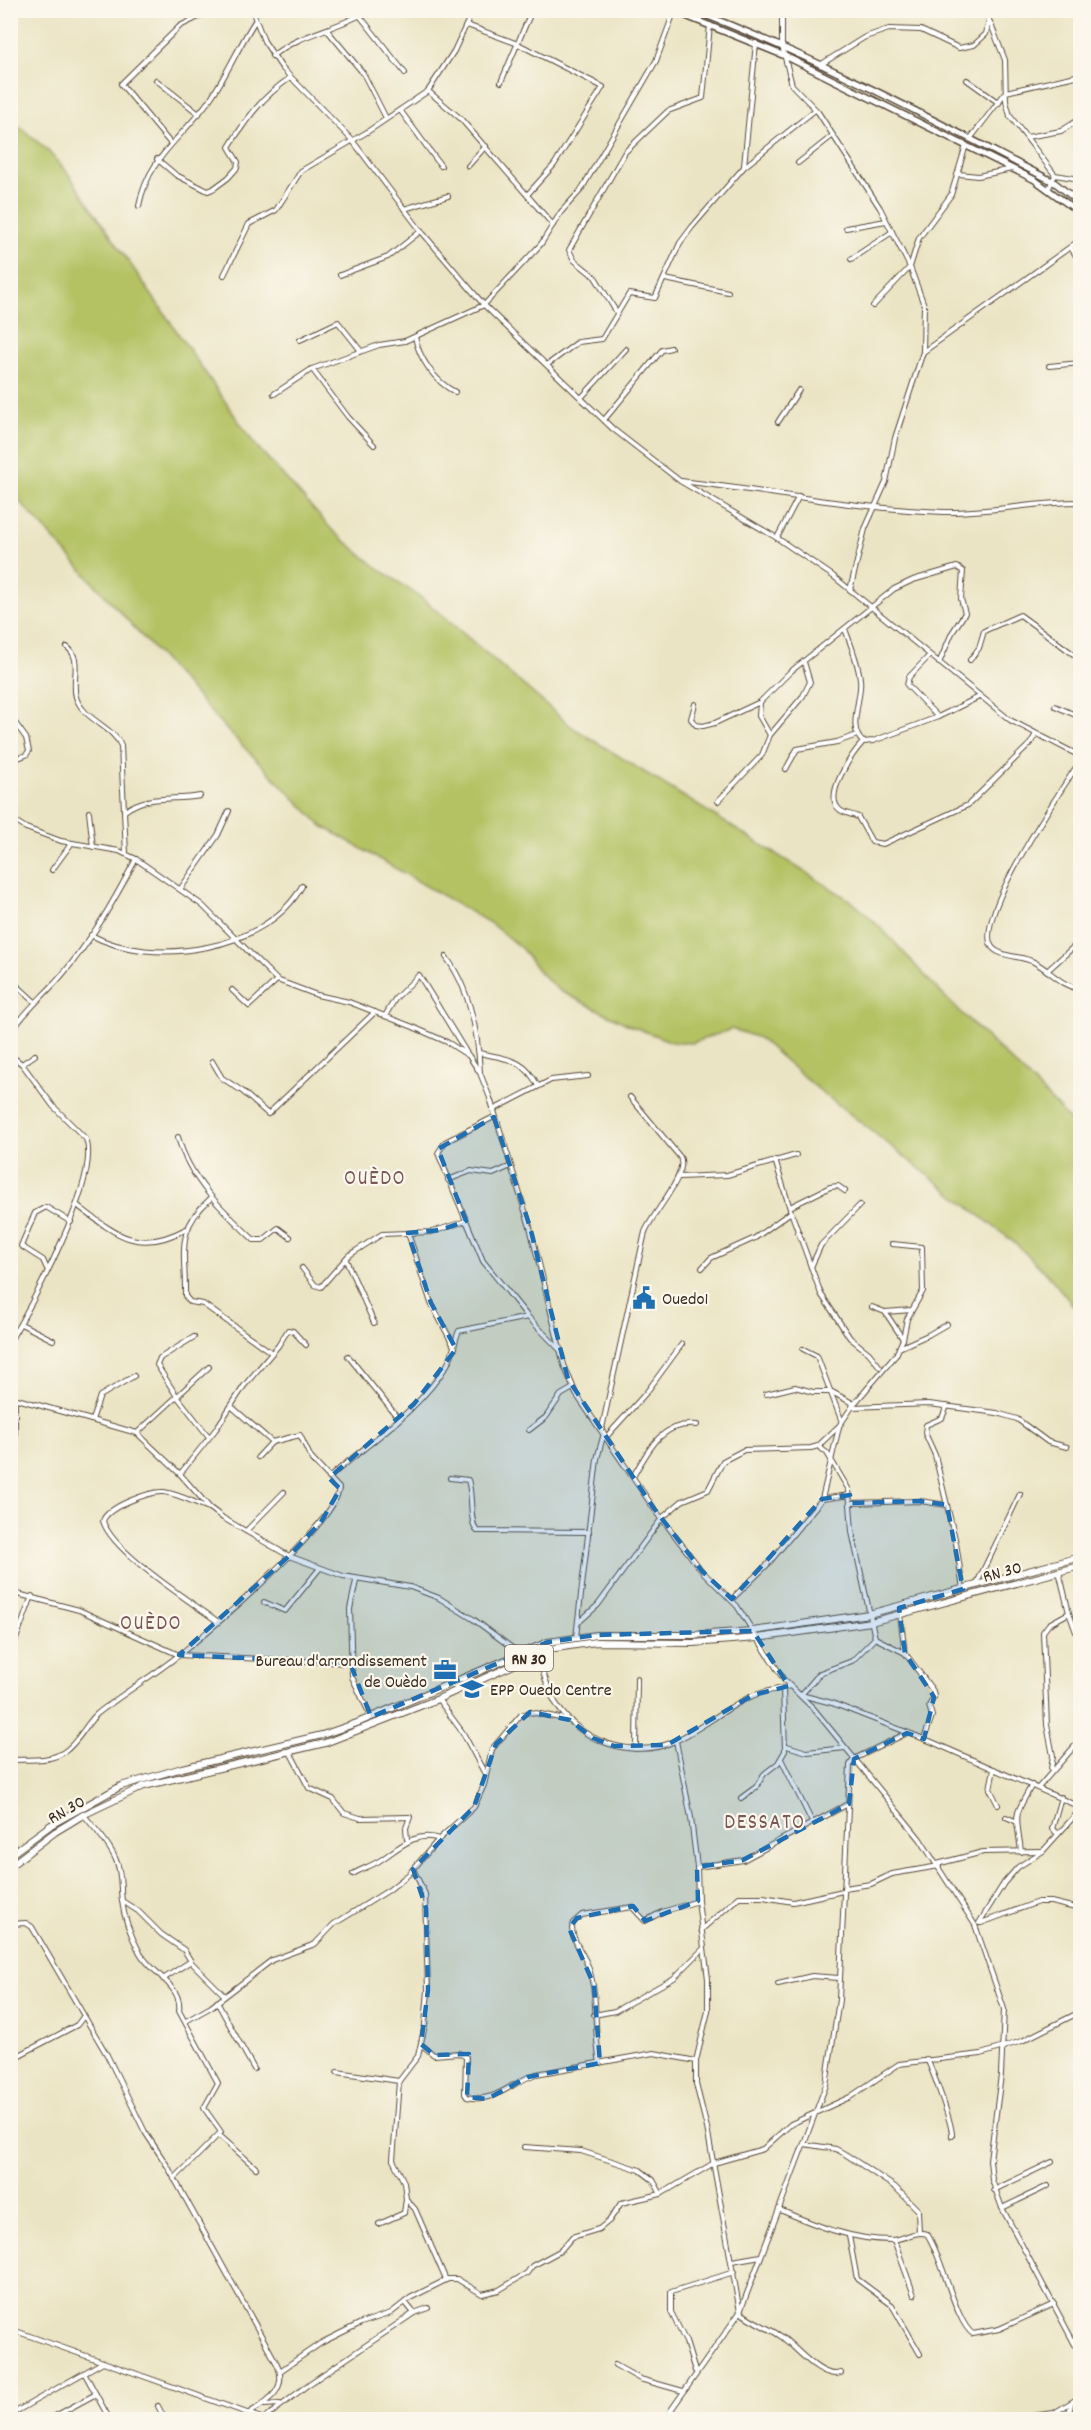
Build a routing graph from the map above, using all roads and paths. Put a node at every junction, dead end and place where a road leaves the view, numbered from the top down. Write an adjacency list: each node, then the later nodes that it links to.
1 (213, 10): 40 (street)
2 (252, 10): 11 (street)
3 (370, 10): 10 (street)
4 (473, 10): 14 (street)
5 (532, 10): 17 (street)
6 (692, 10): 18 (street)
7 (782, 10): 18 (street)
8 (991, 10): 12 (street)
9 (672, 11): 13 (street); 61 (street)
10 (360, 16): 15 (street); 22 (street)
11 (255, 20): 19 (street); 33 (street)
12 (990, 22): 21 (street); 29 (street)
13 (710, 24): 16 (street); 76 (street)
14 (467, 26): 17 (street); 28 (street)
15 (327, 30): 19 (street); 34 (street)
16 (756, 43): 20 (street); 47 (street)
17 (518, 44): 27 (street); 54 (street)
18 (782, 46): 20 (street); 21 (street)
19 (272, 56): 24 (street)
20 (785, 56): 32 (street); 41 (street)
21 (819, 65): 38 (street)
22 (405, 73)
23 (1080, 75): 29 (street)
24 (290, 78): 39 (street); 43 (street)
25 (156, 80): 33 (street)
26 (967, 80): 30 (street)
27 (501, 82)
28 (428, 91): 31 (street); 42 (street)
29 (1006, 92): 30 (street); 37 (street)
30 (999, 103): 38 (street)
31 (400, 110): 34 (street); 45 (street)
32 (815, 110): 36 (street); 47 (street)
33 (199, 114): 40 (street)
34 (386, 118): 39 (street)
35 (1080, 118): 37 (street)
36 (832, 136): 44 (street); 60 (street)
37 (1027, 137): 50 (street)
38 (970, 139): 52 (street)
39 (352, 140): 58 (street); 70 (street)
40 (171, 144): 43 (street)
41 (966, 145): 48 (street); 49 (street)
42 (486, 146): 46 (street); 54 (street)
43 (157, 159): 57 (street)
44 (798, 163)
45 (441, 166)
46 (468, 166)
47 (744, 167): 72 (street)
48 (1013, 169): 49 (street); 53 (street)
49 (959, 174): 69 (street)
50 (1054, 175): 51 (street); 52 (street)
51 (1080, 179)
52 (1054, 182): 53 (street); 56 (street)
53 (1049, 188): 59 (street)
54 (527, 195): 61 (street)
55 (448, 196): 58 (street)
56 (1080, 202)
57 (139, 206)
58 (404, 209): 63 (street)
59 (1080, 213)
60 (886, 221): 62 (street); 64 (street)
61 (553, 225): 74 (street)
62 (846, 228)
63 (421, 231): 71 (street); 74 (street)
64 (892, 232): 67 (street); 69 (street)
65 (1080, 240): 66 (street)
66 (1071, 248): 68 (street); 82 (street)
67 (851, 259)
68 (1080, 262)
69 (910, 267): 75 (street); 82 (street)
70 (224, 274)
71 (340, 275)
72 (665, 279): 73 (street); 76 (street)
73 (728, 292)
74 (484, 304): 77 (street); 84 (street)
75 (873, 306)
76 (617, 313): 84 (street)
77 (415, 337): 81 (street); 88 (street)
78 (300, 340): 81 (street)
79 (671, 348): 91 (street)
80 (626, 349): 90 (street)
81 (361, 351): 86 (street)
82 (922, 352): 97 (street)
83 (1080, 363): 85 (street)
84 (547, 365): 90 (street)
85 (1049, 366)
86 (312, 369): 89 (street); 93 (street)
87 (799, 390): 92 (street)
88 (455, 392)
89 (274, 394)
90 (581, 398): 91 (street)
91 (604, 420): 94 (street)
92 (778, 422)
93 (375, 445)
94 (680, 481): 95 (street); 98 (street)
95 (799, 496): 97 (street); 98 (street)
96 (1080, 502): 97 (street)
97 (877, 505): 99 (street)
98 (777, 538): 99 (street)
99 (850, 590): 100 (street)
100 (870, 605): 101 (street); 103 (street); 107 (street)
101 (845, 629): 106 (street); 119 (street)
102 (67, 647): 126 (street)
103 (929, 656): 107 (street); 114 (street)
104 (1080, 659): 105 (street)
105 (970, 660)
106 (804, 662): 109 (street); 118 (street)
107 (939, 663): 108 (street)
108 (979, 697): 114 (street); 117 (street)
109 (760, 702): 112 (street); 113 (street)
110 (695, 704): 112 (street)
111 (1055, 706): 115 (street)
112 (747, 709): 113 (street)
113 (759, 716): 118 (street)
114 (938, 717): 120 (street)
115 (1080, 717)
116 (13, 720): 122 (street)
117 (1036, 734): 120 (street); 121 (street)
118 (770, 735): 125 (street)
119 (857, 735): 120 (street); 123 (street)
120 (863, 742)
121 (1080, 759): 141 (street)
122 (10, 761)
123 (786, 769)
124 (200, 796): 126 (street)
125 (718, 801)
126 (125, 811): 132 (street)
127 (89, 812): 131 (street)
128 (229, 812): 136 (street)
129 (10, 818): 130 (street)
130 (71, 844): 131 (street); 134 (street)
131 (93, 847): 132 (street)
132 (126, 854): 133 (street)
133 (136, 859): 136 (street); 137 (street)
134 (52, 870)
135 (302, 886): 138 (street)
136 (181, 888): 138 (street)
137 (91, 935): 138 (street); 146 (street)
138 (236, 937): 143 (street)
139 (1080, 941): 141 (street)
140 (446, 957): 152 (street)
141 (1047, 971): 144 (street)
142 (10, 979): 146 (street)
143 (277, 980): 145 (street); 147 (street)
144 (1080, 989)
145 (232, 990)
146 (35, 1002): 150 (street)
147 (375, 1012): 148 (street); 156 (street)
148 (384, 1016): 155 (street); 155 (street)
149 (10, 1021): 150 (street)
150 (15, 1026): 151 (street)
151 (10, 1034)
152 (479, 1053): 158 (street); 160 (street)
153 (10, 1055): 157 (street)
154 (35, 1055): 157 (street)
155 (469, 1056): 158 (street)
156 (212, 1061)
157 (22, 1064): 173 (street)
158 (480, 1073): 162 (street)
159 (588, 1076): 160 (street)
160 (538, 1086): 162 (street)
161 (630, 1097): 168 (street)
162 (493, 1110): 163 (street)
163 (494, 1116): 167 (street); 169 (street)
164 (178, 1137): 171 (street)
165 (796, 1155): 166 (street)
166 (775, 1160): 168 (street); 174 (street)
167 (511, 1166): 169 (street); 202 (street)
168 (679, 1177): 223 (street)
169 (448, 1180): 176 (street)
170 (845, 1191): 174 (street)
171 (210, 1199): 177 (street); 179 (street)
172 (860, 1204): 182 (street)
173 (77, 1205): 175 (street); 177 (street)
174 (790, 1210): 182 (street); 184 (street)
175 (71, 1221): 185 (street); 185 (street)
176 (466, 1221): 178 (street); 189 (street)
177 (186, 1228): 203 (street)
178 (408, 1233): 181 (street); 199 (street)
179 (290, 1237)
180 (892, 1244): 187 (street)
181 (346, 1259): 183 (street); 190 (street)
182 (811, 1267): 207 (street)
183 (302, 1268)
184 (702, 1268)
185 (47, 1269): 191 (street)
186 (872, 1307): 188 (street)
187 (912, 1310): 188 (street); 195 (street)
188 (885, 1312): 195 (street)
189 (528, 1317): 199 (street); 202 (street)
190 (374, 1323)
191 (21, 1324): 194 (street); 196 (street)
192 (947, 1324): 200 (street)
193 (194, 1337): 213 (street)
194 (53, 1340)
195 (903, 1340): 200 (street)
196 (10, 1341)
197 (682, 1344): 223 (street)
198 (306, 1345): 203 (street)
199 (455, 1348): 218 (street)
200 (899, 1348): 205 (street)
201 (803, 1349): 211 (street)
202 (561, 1351): 210 (street)
203 (272, 1353): 215 (street)
204 (348, 1356): 218 (street)
205 (887, 1366): 207 (street); 209 (street)
206 (209, 1367): 213 (street)
207 (880, 1367): 209 (street)
208 (134, 1376): 219 (street)
209 (877, 1378): 216 (street)
210 (573, 1388): 222 (street); 223 (street)
211 (832, 1392): 212 (street); 216 (street); 220 (street)
212 (766, 1394)
213 (176, 1395): 224 (street); 225 (street)
214 (13, 1398): 219 (street); 229 (street)
215 (231, 1406): 225 (street); 226 (street)
216 (853, 1406): 217 (street); 220 (street)
217 (947, 1406): 228 (street); 241 (street)
218 (399, 1419): 234 (street)
219 (92, 1420): 224 (street)
220 (841, 1424): 227 (street); 231 (street)
221 (697, 1425): 233 (street)
222 (529, 1430)
223 (604, 1432): 233 (street); 245 (street)
224 (136, 1433): 232 (street)
225 (209, 1437): 232 (street)
226 (272, 1442): 230 (street); 234 (street)
227 (818, 1446): 231 (street); 243 (street)
228 (1066, 1448)
229 (10, 1454)
230 (258, 1457)
231 (832, 1462): 238 (street); 239 (street)
232 (180, 1474): 242 (street)
233 (633, 1475): 243 (street)
234 (329, 1478): 246 (street)
235 (450, 1478): 245 (street)
236 (284, 1492): 244 (street)
237 (1020, 1494): 252 (street)
238 (850, 1495): 239 (street); 240 (street)
239 (822, 1499): 256 (street)
240 (850, 1503): 241 (street); 260 (street)
241 (947, 1505): 253 (street)
242 (210, 1508): 244 (street); 261 (street)
243 (662, 1518): 256 (street); 262 (street)
244 (246, 1531): 246 (street)
245 (589, 1532): 262 (street)
246 (289, 1556): 249 (street); 261 (street)
247 (1080, 1557): 252 (main road, RN 30)
248 (1080, 1566): 250 (main road, RN 30 / RN 30)
249 (321, 1568): 251 (street); 257 (street)
250 (1059, 1571): 258 (street); 259 (main road, RN 30 / RN 30)
251 (356, 1581): 268 (street); 273 (street)
252 (976, 1585): 253 (main road, RN 30)
253 (963, 1589): 260 (main road, RN 30)
254 (10, 1592): 255 (street)
255 (32, 1596): 271 (street); 272 (street)
256 (732, 1599): 263 (street)
257 (264, 1602)
258 (1069, 1613): 267 (street); 293 (street)
259 (900, 1615): 260 (main road, RN 30 / RN 30); 269 (street)
260 (870, 1618): 263 (main road, RN 30); 265 (main road, RN 30 / RN 30); 266 (street)
261 (217, 1621): 272 (street)
262 (579, 1622): 264 (street)
263 (753, 1631): 264 (main road, RN 30); 265 (street)
264 (576, 1637): 268 (main road, RN 30)
265 (758, 1638): 270 (main road, RN 30 / RN 30); 275 (street)
266 (875, 1638): 269 (street); 277 (street)
267 (1080, 1643)
268 (519, 1653): 279 (main road, RN 30)
269 (905, 1653): 282 (street)
270 (537, 1654): 278 (main road, RN 30 / RN 30); 280 (street)
271 (10, 1655)
272 (179, 1655): 273 (street); 291 (street)
273 (350, 1663): 279 (street)
274 (637, 1678): 287 (street)
275 (790, 1686): 276 (street); 277 (street)
276 (783, 1688): 284 (street); 285 (street)
277 (801, 1695): 281 (street); 286 (street)
278 (438, 1699): 288 (main road, RN 30 / RN 30); 294 (street)
279 (371, 1717): 311 (main road, RN 30)
280 (570, 1720): 287 (street); 294 (street)
281 (907, 1733): 282 (street); 290 (street)
282 (924, 1739): 292 (street)
283 (1080, 1740): 293 (street)
284 (676, 1741): 287 (street); 314 (street)
285 (787, 1746): 286 (street); 289 (street)
286 (845, 1748): 290 (street)
287 (636, 1749)
288 (290, 1752): 302 (main road, RN 30 / RN 30); 307 (street)
289 (781, 1759): 298 (street); 305 (street)
290 (854, 1759): 299 (street); 312 (street)
291 (10, 1760)
292 (994, 1768): 295 (street); 300 (street)
293 (1051, 1769): 296 (street)
294 (486, 1775): 308 (street)
295 (1032, 1785): 296 (street); 304 (street)
296 (1038, 1788): 297 (street)
297 (1061, 1797): 301 (street); 306 (street)
298 (741, 1798)
299 (849, 1804): 305 (street); 317 (street)
300 (998, 1805)
301 (1080, 1808): 306 (street)
302 (83, 1815): 313 (main road, RN 30 / RN 30); 318 (street)
303 (1006, 1817): 304 (street)
304 (1015, 1821): 310 (street)
305 (812, 1822): 314 (street)
306 (1059, 1834): 309 (street)
307 (407, 1839): 308 (street); 316 (street)
308 (439, 1839): 315 (street)
309 (1043, 1851): 310 (street); 322 (street)
310 (1021, 1852): 312 (street)
311 (10, 1855)
312 (938, 1865): 317 (street); 322 (street)
313 (10, 1866)
314 (697, 1867): 319 (street)
315 (413, 1869): 329 (street); 335 (street)
316 (353, 1874)
317 (843, 1890): 323 (street); 326 (street)
318 (122, 1901): 325 (street); 327 (street)
319 (698, 1901): 323 (street); 332 (street)
320 (1080, 1909): 322 (street)
321 (10, 1924): 333 (street)
322 (977, 1924): 336 (street)
323 (701, 1930): 324 (street)
324 (704, 1948): 332 (street); 339 (street)
325 (190, 1961): 327 (street); 329 (street)
326 (840, 1978): 328 (street); 344 (street)
327 (163, 1979): 334 (street)
328 (778, 1984)
329 (224, 1995): 330 (street)
330 (217, 2002): 334 (street); 341 (street)
331 (1080, 2012): 336 (street)
332 (594, 2015): 340 (street)
333 (83, 2017): 338 (street); 352 (street)
334 (186, 2021): 345 (street)
335 (421, 2044): 340 (street); 343 (street)
336 (1003, 2048): 337 (street); 354 (street)
337 (927, 2059): 344 (street); 346 (street)
338 (10, 2060)
339 (696, 2061): 340 (street); 350 (street)
340 (600, 2063)
341 (254, 2069)
342 (337, 2072): 343 (street)
343 (399, 2081): 356 (street)
344 (816, 2113): 347 (street); 350 (street)
345 (219, 2135): 351 (street); 352 (street)
346 (952, 2136)
347 (804, 2144): 358 (street); 360 (street)
348 (524, 2147): 355 (street)
349 (1052, 2162): 354 (street)
350 (714, 2163): 355 (street); 364 (street)
351 (256, 2168)
352 (174, 2179): 378 (street)
353 (1048, 2186): 357 (street)
354 (994, 2190): 357 (street)
355 (661, 2194): 366 (street)
356 (406, 2199): 359 (street); 366 (street)
357 (1002, 2208): 369 (street)
358 (780, 2210): 361 (street); 363 (street)
359 (379, 2224)
360 (919, 2233): 362 (street); 369 (street)
361 (849, 2235): 362 (street); 374 (street)
362 (894, 2240): 367 (street)
363 (760, 2256): 364 (street); 371 (street)
364 (732, 2261): 365 (street)
365 (734, 2272): 371 (street); 379 (street)
366 (446, 2280): 368 (street)
367 (914, 2295)
368 (405, 2302): 372 (street); 378 (street)
369 (1054, 2304): 375 (street)
370 (428, 2308): 372 (street)
371 (740, 2312): 379 (street); 380 (street)
372 (414, 2313): 385 (street)
373 (10, 2329): 376 (street)
374 (920, 2354)
375 (1080, 2354)
376 (103, 2362): 381 (street); 390 (street)
377 (615, 2365): 382 (street)
378 (280, 2371): 387 (street)
379 (696, 2372): 382 (street)
380 (841, 2373)
381 (85, 2374): 383 (street); 391 (street)
382 (683, 2391): 389 (street)
383 (96, 2394): 394 (street); 395 (street)
384 (1080, 2397): 386 (street)
385 (281, 2404): 387 (street); 393 (street)
386 (1071, 2404): 392 (street); 399 (street)
387 (264, 2405): 390 (street)
388 (158, 2406): 396 (street)
389 (671, 2409): 397 (street); 398 (street)
390 (249, 2413): 393 (street)
391 (10, 2415)
392 (1031, 2416)
393 (266, 2419)
394 (48, 2420)
395 (110, 2420)
396 (165, 2420)
397 (664, 2420)
398 (676, 2420)
399 (1067, 2420)

